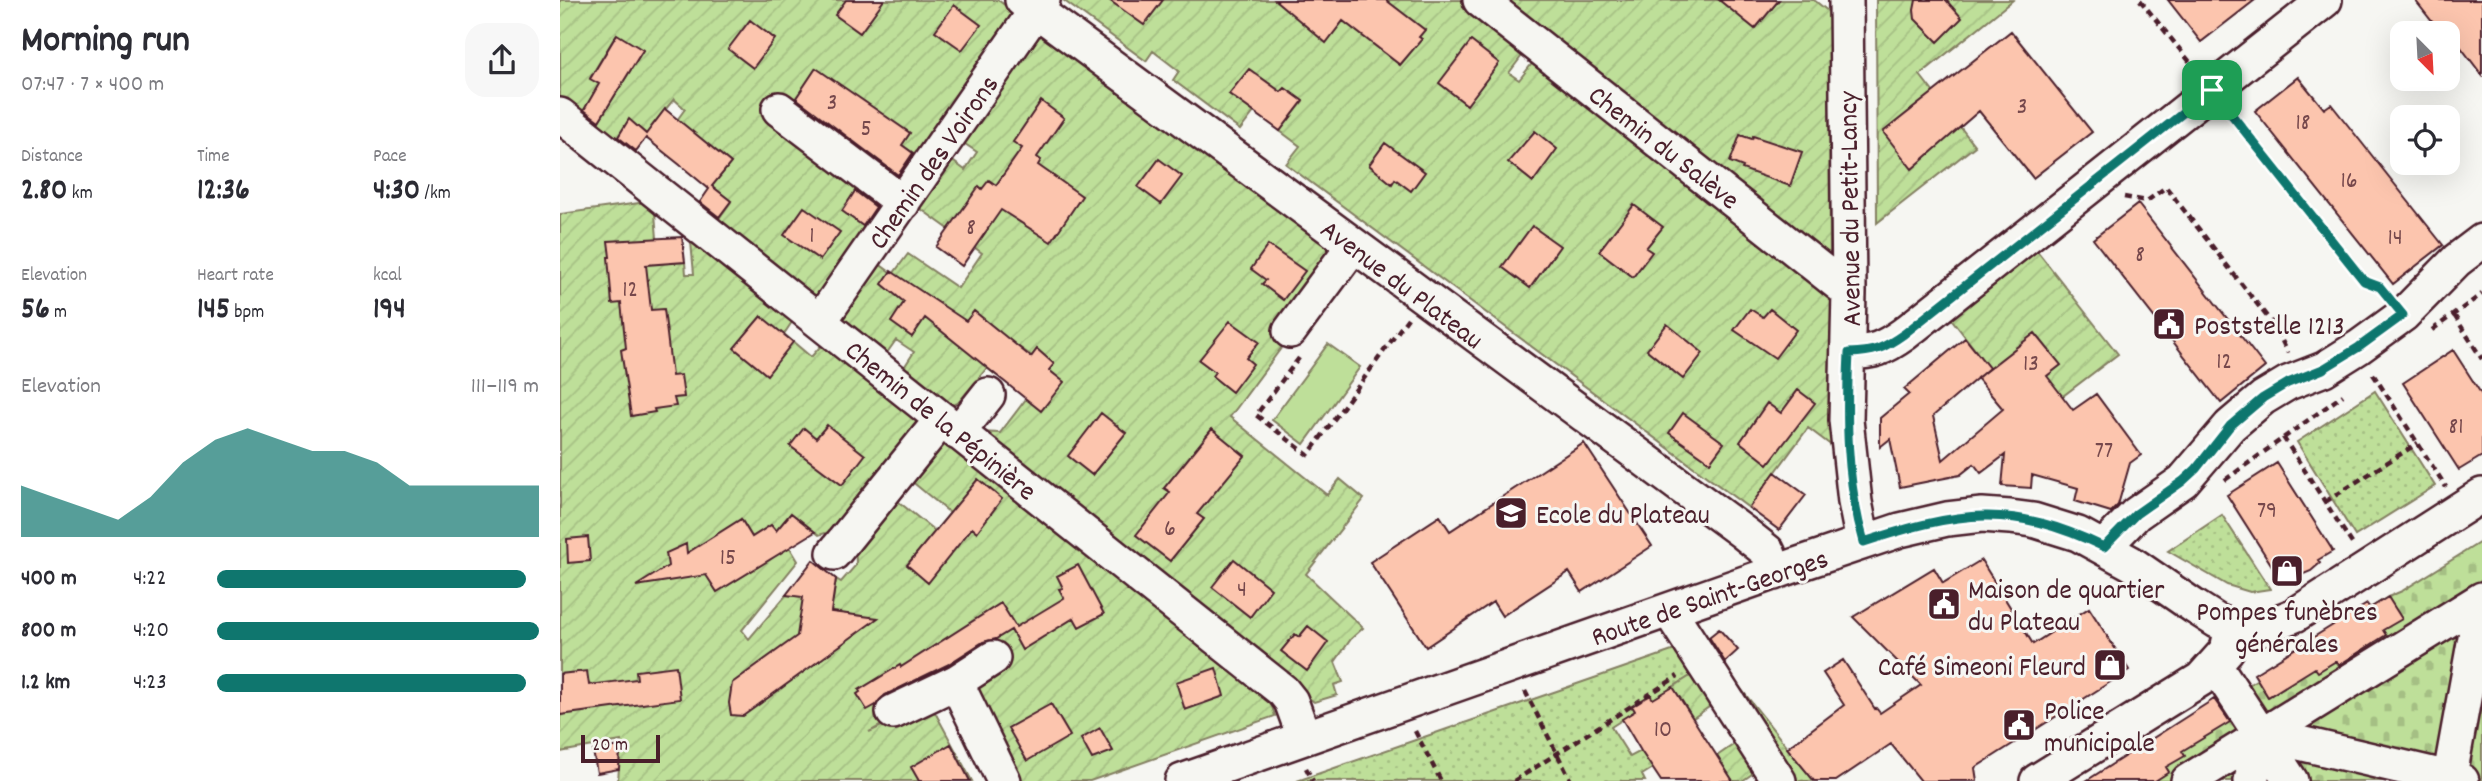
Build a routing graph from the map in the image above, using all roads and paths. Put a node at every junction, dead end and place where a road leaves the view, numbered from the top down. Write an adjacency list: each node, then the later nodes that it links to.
1 (1480, 0): 13 (street, Chemin du Salève)
2 (1846, 0): 13 (street, Avenue du Petit-Lancy)
3 (2140, 0): 6 (path)
4 (2325, 0): 6 (street)
5 (1034, 3): 10 (street, Chemin des Voirons); 12 (street, Avenue du Plateau)
6 (2212, 90): 9 (street); 18 (path)
7 (779, 109): 10 (street)
8 (560, 115): 17 (street, Chemin de la Pépinière)
9 (2098, 180): 20 (street); 24 (path)
10 (903, 203): 17 (street, Chemin des Voirons)
11 (2482, 241): 18 (street)
12 (1353, 246): 15 (street, Avenue du Plateau); 19 (street)
13 (1849, 292): 20 (street, Avenue du Petit-Lancy)
14 (2482, 294): 16 (path)
15 (1407, 312): 19 (path); 39 (street, Avenue du Plateau)
16 (2454, 314): 18 (path); 21 (path)
17 (821, 321): 28 (street, Chemin de la Pépinière)
18 (2413, 326): 24 (street)
19 (1297, 340)
20 (1849, 353): 35 (street, Avenue du Petit-Lancy)
21 (2482, 359)
22 (2383, 366): 23 (path)
23 (2373, 374): 25 (path); 30 (path)
24 (2306, 375): 36 (street)
25 (2362, 382)
26 (2350, 389): 29 (path)
27 (988, 395): 28 (street)
28 (950, 426): 38 (street); 51 (street, Chemin de la Pépinière)
29 (2283, 437): 31 (path); 34 (path)
30 (2418, 443): 32 (path); 34 (path)
31 (2220, 484)
32 (2446, 488)
33 (2482, 495): 42 (street, Route de Saint-Georges)
34 (2325, 502): 37 (path)
35 (1864, 542): 36 (street, Route de Saint-Georges); 39 (street, Route de Saint-Georges)
36 (2104, 547): 42 (street, Route de Saint-Georges)
37 (2354, 547)
38 (834, 553)
39 (1775, 573): 41 (street, Route de Saint-Georges)
40 (2482, 599): 50 (street); 53 (street)
41 (1669, 610): 44 (street); 51 (street, Route de Saint-Georges)
42 (2232, 626): 45 (street)
43 (993, 658): 46 (street)
44 (1702, 661): 52 (path); 60 (street)
45 (2215, 665): 50 (street); 61 (street)
46 (956, 682): 48 (street); 54 (street)
47 (1522, 685): 52 (path)
48 (893, 712)
49 (1411, 724): 57 (path)
50 (2261, 734): 53 (street); 62 (street); 63 (street); 64 (street)
51 (1304, 749): 55 (street, Route de Saint-Georges); 56 (path)
52 (1557, 754): 58 (path); 59 (path)
53 (2453, 780)
54 (1004, 781)
55 (1182, 781)
56 (1313, 781)
57 (1441, 781)
58 (1514, 781)
59 (1571, 781)
60 (1779, 781)
61 (2037, 781)
62 (2188, 781)
63 (2251, 781)
64 (2291, 781)

